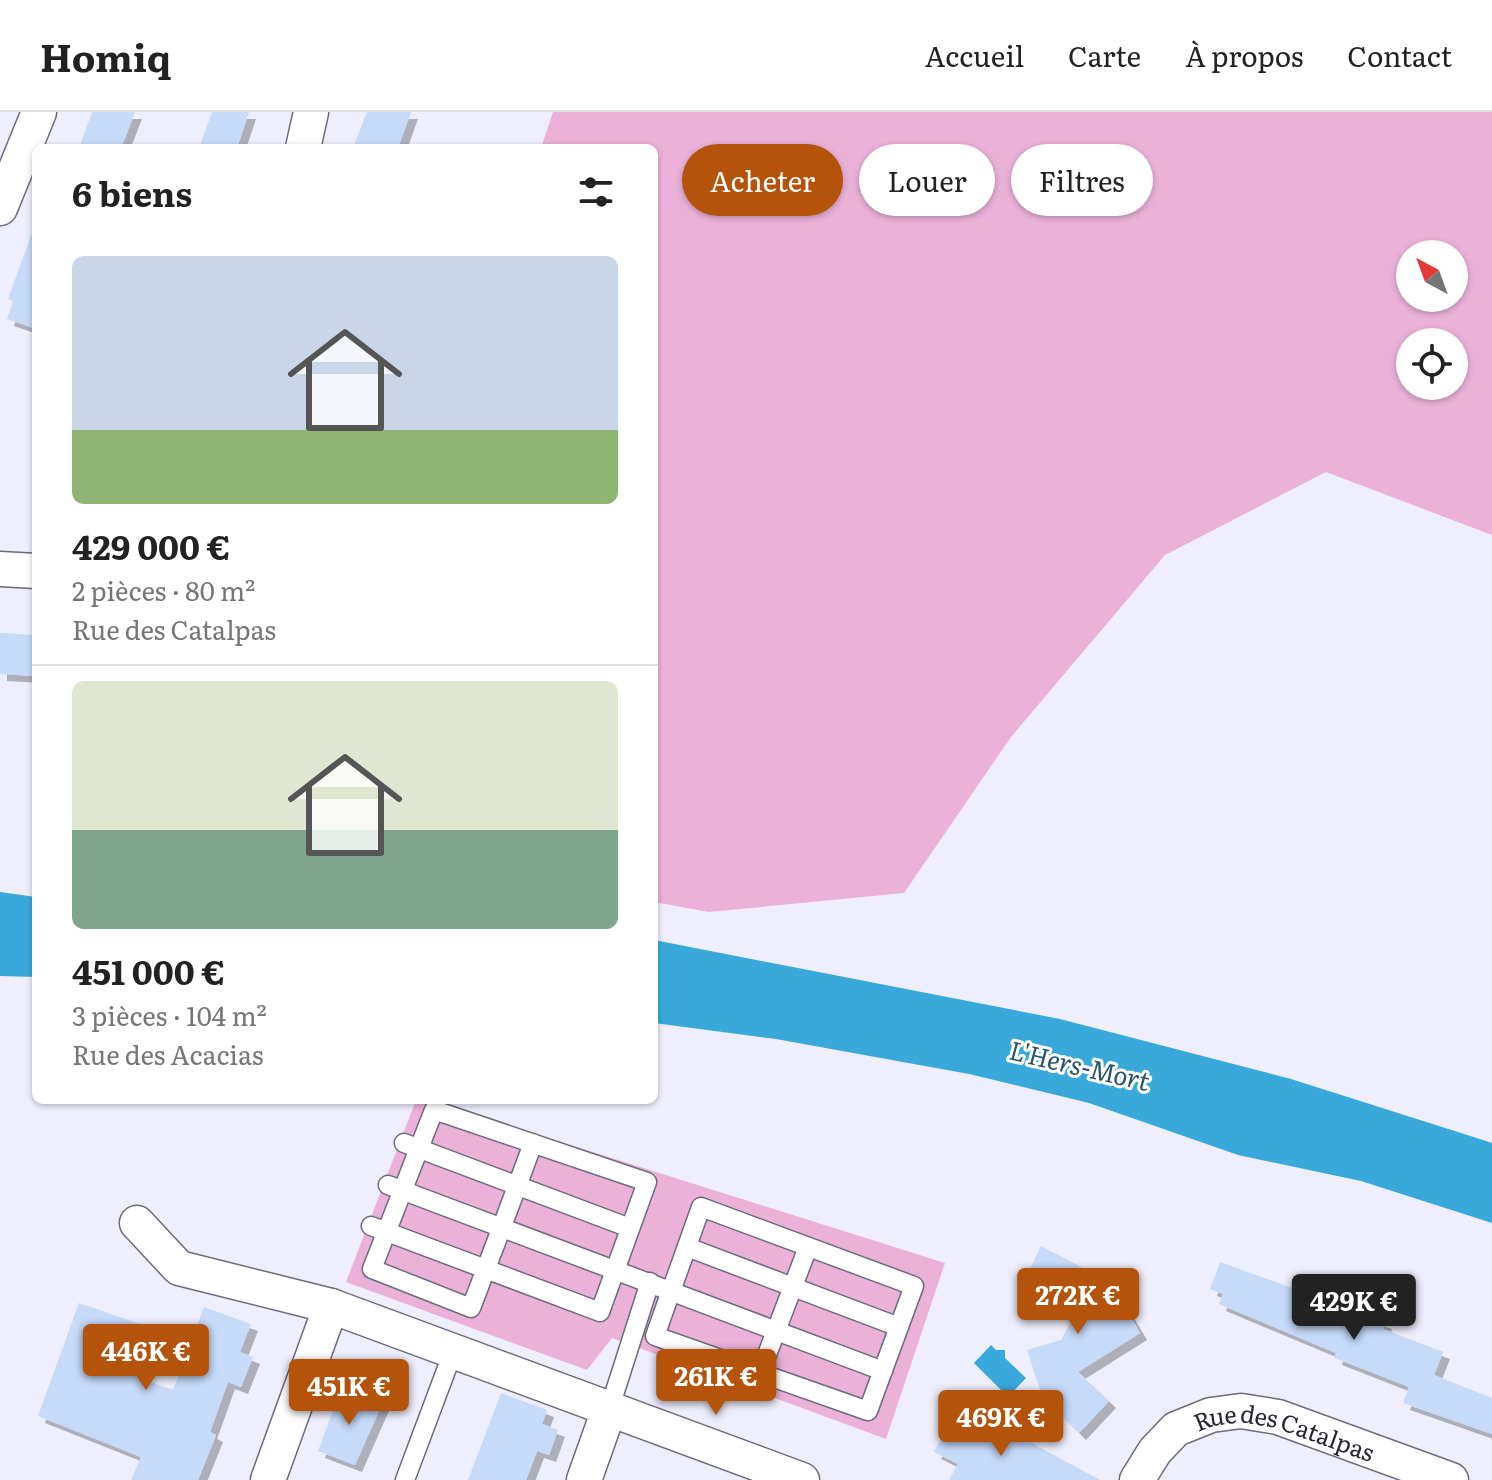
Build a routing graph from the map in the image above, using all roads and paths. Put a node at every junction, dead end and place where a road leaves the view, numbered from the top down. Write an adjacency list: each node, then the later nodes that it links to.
1 (39, 112): 4 (street)
2 (311, 112): 3 (street)
3 (304, 144)
4 (0, 208)
5 (0, 569): 6 (street)
6 (32, 571)
7 (533, 1143): 8 (lane); 9 (lane); 13 (lane)
8 (412, 1146): 9 (lane); 10 (lane)
9 (518, 1186): 12 (lane); 13 (lane)
10 (396, 1188): 12 (lane); 14 (lane)
11 (137, 1223): 22 (street)
12 (502, 1227): 17 (lane); 18 (lane)
13 (630, 1228): 18 (lane)
14 (379, 1229): 17 (lane); 17 (lane)
15 (687, 1247): 16 (lane); 20 (lane); 21 (lane)
16 (808, 1247): 20 (lane); 23 (lane)
17 (486, 1269): 18 (lane)
18 (615, 1270): 19 (lane)
19 (650, 1282): 21 (lane); 28 (lane)
20 (793, 1287): 23 (lane); 24 (lane)
21 (671, 1290): 24 (lane); 27 (lane)
22 (331, 1306): 25 (street); 29 (street)
23 (899, 1327): 26 (lane)
24 (776, 1330): 26 (lane); 27 (lane)
25 (453, 1352): 28 (street); 30 (lane)
26 (883, 1371): 27 (lane)
27 (760, 1373)
28 (610, 1407): 31 (street); 32 (street)
29 (268, 1480)
30 (405, 1480)
31 (584, 1480)
32 (802, 1480)
33 (1137, 1480): 34 (street, Rue des Catalpas)
34 (1451, 1480)

